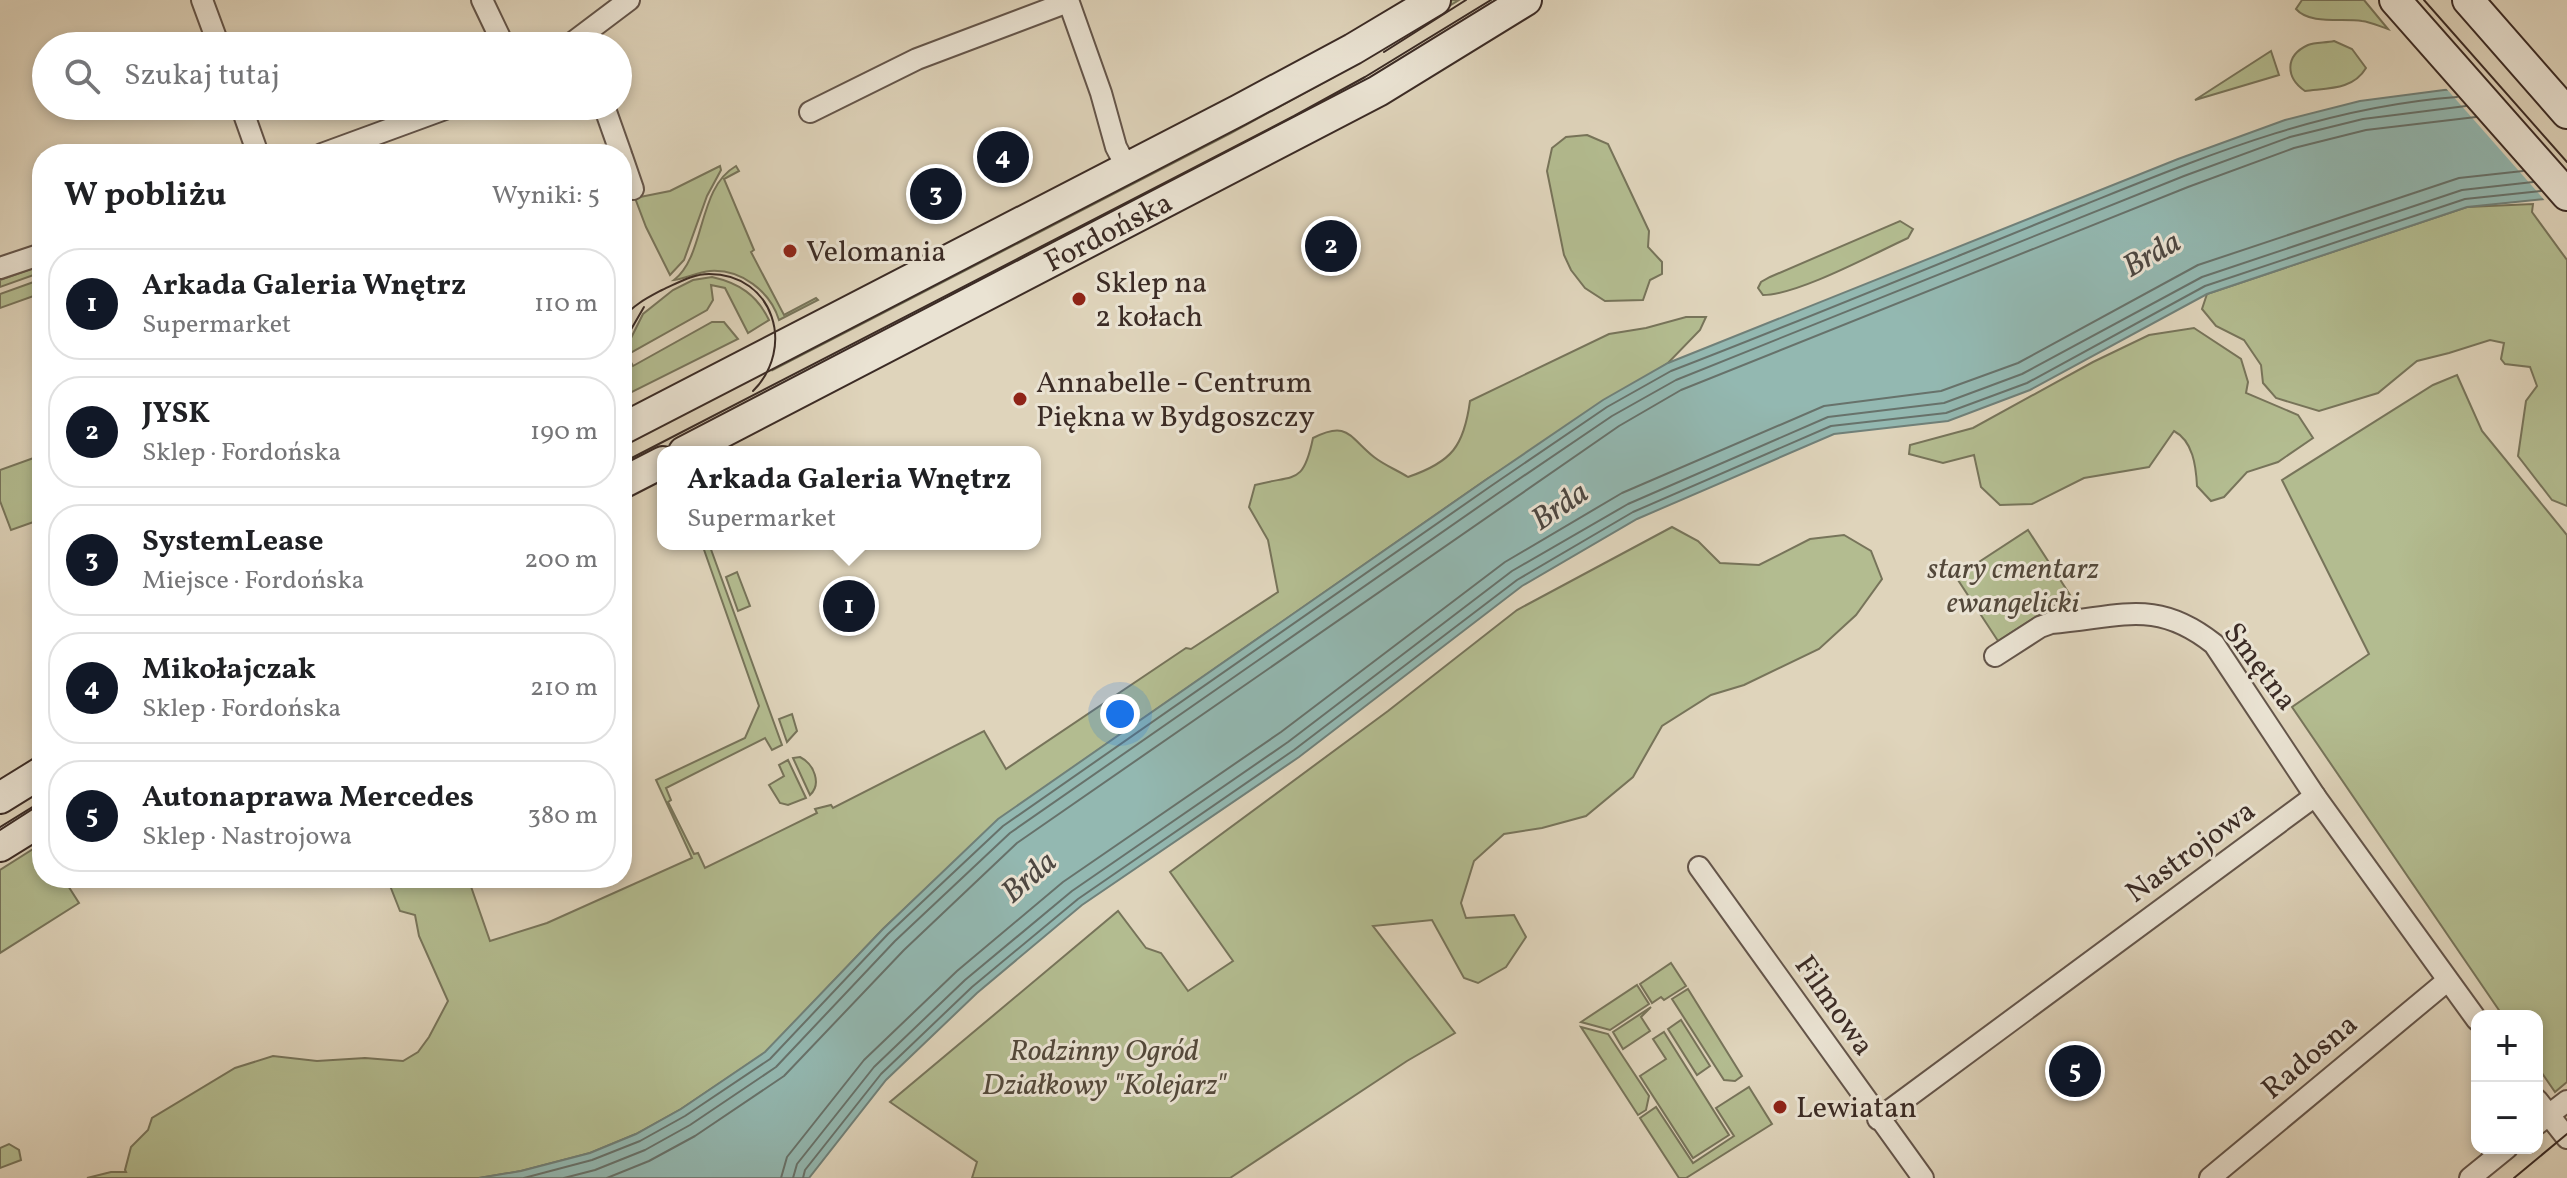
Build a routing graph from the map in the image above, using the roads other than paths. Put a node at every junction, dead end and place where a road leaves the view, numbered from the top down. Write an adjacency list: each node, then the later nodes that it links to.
1 (202, 0): 9 (street)
2 (482, 0): 10 (street)
3 (629, 0): 11 (street)
4 (1435, 0): 20 (main road, Fordońska)
5 (1526, 0): 27 (main road, Fordońska)
6 (2395, 0): 23 (main road)
7 (2468, 0): 13 (main road)
8 (1068, 1): 12 (street); 20 (street)
9 (214, 32)
10 (497, 32)
11 (587, 32)
12 (810, 112)
13 (2567, 113)
14 (246, 120): 17 (street)
15 (415, 120): 18 (street)
16 (609, 120): 19 (street)
17 (254, 144)
18 (349, 144)
19 (618, 144)
20 (1127, 168): 26 (main road, Fordońska)
21 (632, 186): 22 (street)
22 (633, 189)
23 (2567, 195)
24 (32, 257): 25 (street)
25 (0, 268)
26 (632, 424)
27 (696, 446)
28 (657, 465): 29 (main road)
29 (632, 478)
30 (1995, 656): 32 (street, Smętna)
31 (32, 778): 33 (main road)
32 (2315, 796): 37 (street); 42 (street, Nastrojowa)
33 (0, 798)
34 (32, 826): 35 (main road)
35 (0, 846)
36 (1699, 867): 42 (street, Filmowa)
37 (2447, 981): 38 (street); 46 (street, Radosna)
38 (2471, 1012)
39 (2567, 1101): 40 (street)
40 (2543, 1112)
41 (2543, 1115): 43 (street)
42 (1878, 1119): 45 (street, Filmowa)
43 (2567, 1138)
44 (2500, 1154): 47 (street)
45 (1923, 1178)
46 (2210, 1178)
47 (2470, 1178)

